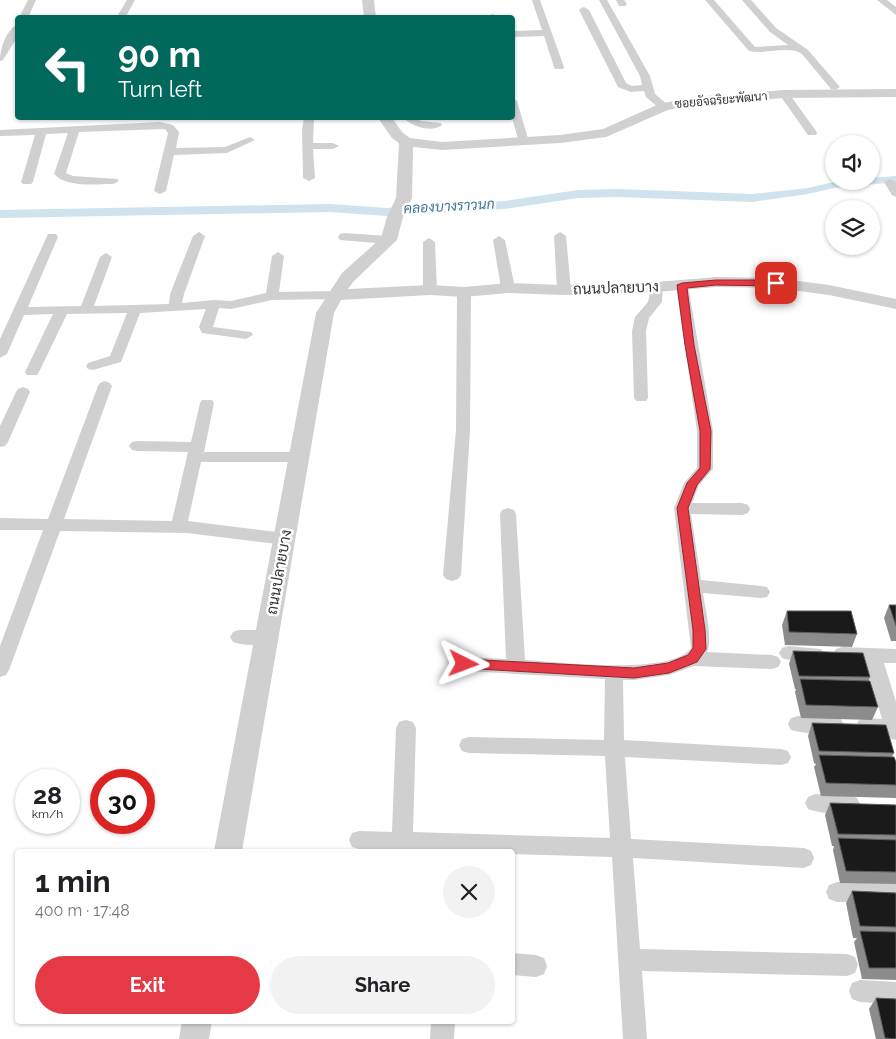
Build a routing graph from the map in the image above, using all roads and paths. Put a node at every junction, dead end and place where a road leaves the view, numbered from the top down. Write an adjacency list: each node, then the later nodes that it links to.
1 (32, 0): 11 (street)
2 (131, 0): 12 (street)
3 (368, 0): 13 (street)
4 (536, 0): 15 (street)
5 (603, 0): 21 (street)
6 (709, 0): 17 (street)
7 (746, 0): 17 (street)
8 (881, 0): 10 (street)
9 (584, 10): 21 (street)
10 (896, 12)
11 (24, 15)
12 (122, 15)
13 (370, 15)
14 (15, 32): 18 (street)
15 (548, 33): 16 (street); 19 (street)
16 (515, 34)
17 (800, 47): 20 (street)
18 (0, 58)
19 (559, 67)
20 (835, 87)
21 (648, 88): 24 (street)
22 (896, 93): 23 (street, ซอยอัจฉริยะพัฒนา)
23 (784, 94): 24 (street, ซอยอัจฉริยะพัฒนา); 34 (street)
24 (664, 106): 37 (street, ซอยอัจฉริยะพัฒนา)
25 (515, 111): 37 (street)
26 (308, 120): 38 (street)
27 (387, 120): 36 (street)
28 (412, 120): 30 (street)
29 (160, 121): 31 (street); 40 (street)
30 (437, 125)
31 (71, 130): 32 (street); 42 (street)
32 (41, 131): 33 (street); 43 (street)
33 (0, 133)
34 (812, 133)
35 (250, 140): 40 (street)
36 (406, 142): 37 (street, ซอยอัจฉริยะพัฒนา); 49 (street)
37 (524, 142)
38 (308, 146): 39 (street); 41 (street)
39 (333, 146)
40 (169, 152): 44 (street)
41 (309, 178)
42 (113, 181)
43 (27, 182)
44 (160, 191)
45 (199, 236): 64 (street)
46 (560, 236): 58 (street)
47 (52, 237): 68 (street)
48 (344, 237): 49 (street)
49 (389, 240): 60 (street, ถนนปลายบาง)
50 (499, 240): 56 (street)
51 (429, 242): 57 (street)
52 (278, 256): 61 (street)
53 (106, 257): 67 (street)
54 (682, 285): 55 (street, ถนนปลายบาง); 63 (street, ถนนปลายบาง); 81 (street)
55 (657, 287): 58 (street, ถนนปลายบาง); 75 (street)
56 (508, 288): 58 (street, ถนนปลายบาง); 59 (street, ถนนปลายบาง)
57 (430, 290): 59 (street, ถนนปลายบาง); 60 (street, ถนนปลายบาง)
58 (564, 290)
59 (464, 292): 88 (street)
60 (334, 295): 61 (street); 80 (street, ถนนปลายบาง)
61 (272, 296): 62 (street)
62 (214, 304): 64 (street); 69 (street)
63 (896, 304)
64 (175, 308): 65 (street)
65 (136, 309): 67 (street); 71 (street)
66 (62, 310): 67 (street); 68 (street); 72 (street)
67 (86, 310)
68 (20, 311): 70 (street)
69 (246, 334)
70 (0, 354)
71 (93, 366)
72 (32, 372)
73 (106, 386): 85 (street)
74 (23, 392): 77 (street)
75 (641, 398)
76 (207, 403): 79 (street)
77 (0, 442)
78 (137, 446): 79 (street)
79 (196, 452): 80 (street); 86 (street)
80 (300, 457): 87 (street, ถนนปลายบาง)
81 (682, 508): 82 (street); 89 (street)
82 (742, 509)
83 (508, 514): 99 (street)
84 (0, 524): 85 (street)
85 (55, 525): 86 (street); 100 (street)
86 (180, 527): 87 (street)
87 (285, 539): 92 (street, ถนนปลายบาง)
88 (452, 575)
89 (693, 586): 90 (street); 96 (street)
90 (761, 592)
91 (239, 637): 92 (street)
92 (267, 637): 114 (street, ถนนปลายบาง)
93 (788, 653): 94 (street)
94 (872, 655): 95 (street); 104 (street)
95 (896, 656)
96 (693, 659): 97 (street); 101 (street)
97 (772, 662)
98 (464, 664): 99 (street)
99 (516, 667): 101 (street)
100 (0, 670)
101 (614, 672): 106 (street)
102 (798, 724): 104 (street)
103 (406, 728): 111 (street)
104 (896, 729)
105 (469, 745): 106 (street)
106 (615, 748): 107 (street); 113 (street)
107 (781, 757)
108 (815, 803): 109 (street)
109 (869, 804)
110 (359, 840): 111 (street)
111 (402, 841): 112 (street)
112 (452, 847): 113 (street)
113 (622, 848): 115 (street); 118 (street)
114 (228, 849)
115 (804, 858)
116 (837, 892): 117 (street)
117 (896, 893)
118 (630, 960): 120 (street); 128 (street)
119 (515, 964): 121 (street)
120 (847, 965)
121 (536, 966)
122 (860, 992): 123 (street)
123 (896, 993)
124 (196, 1024): 126 (street)
125 (442, 1024): 127 (street)
126 (194, 1039)
127 (442, 1039)
128 (635, 1039)

